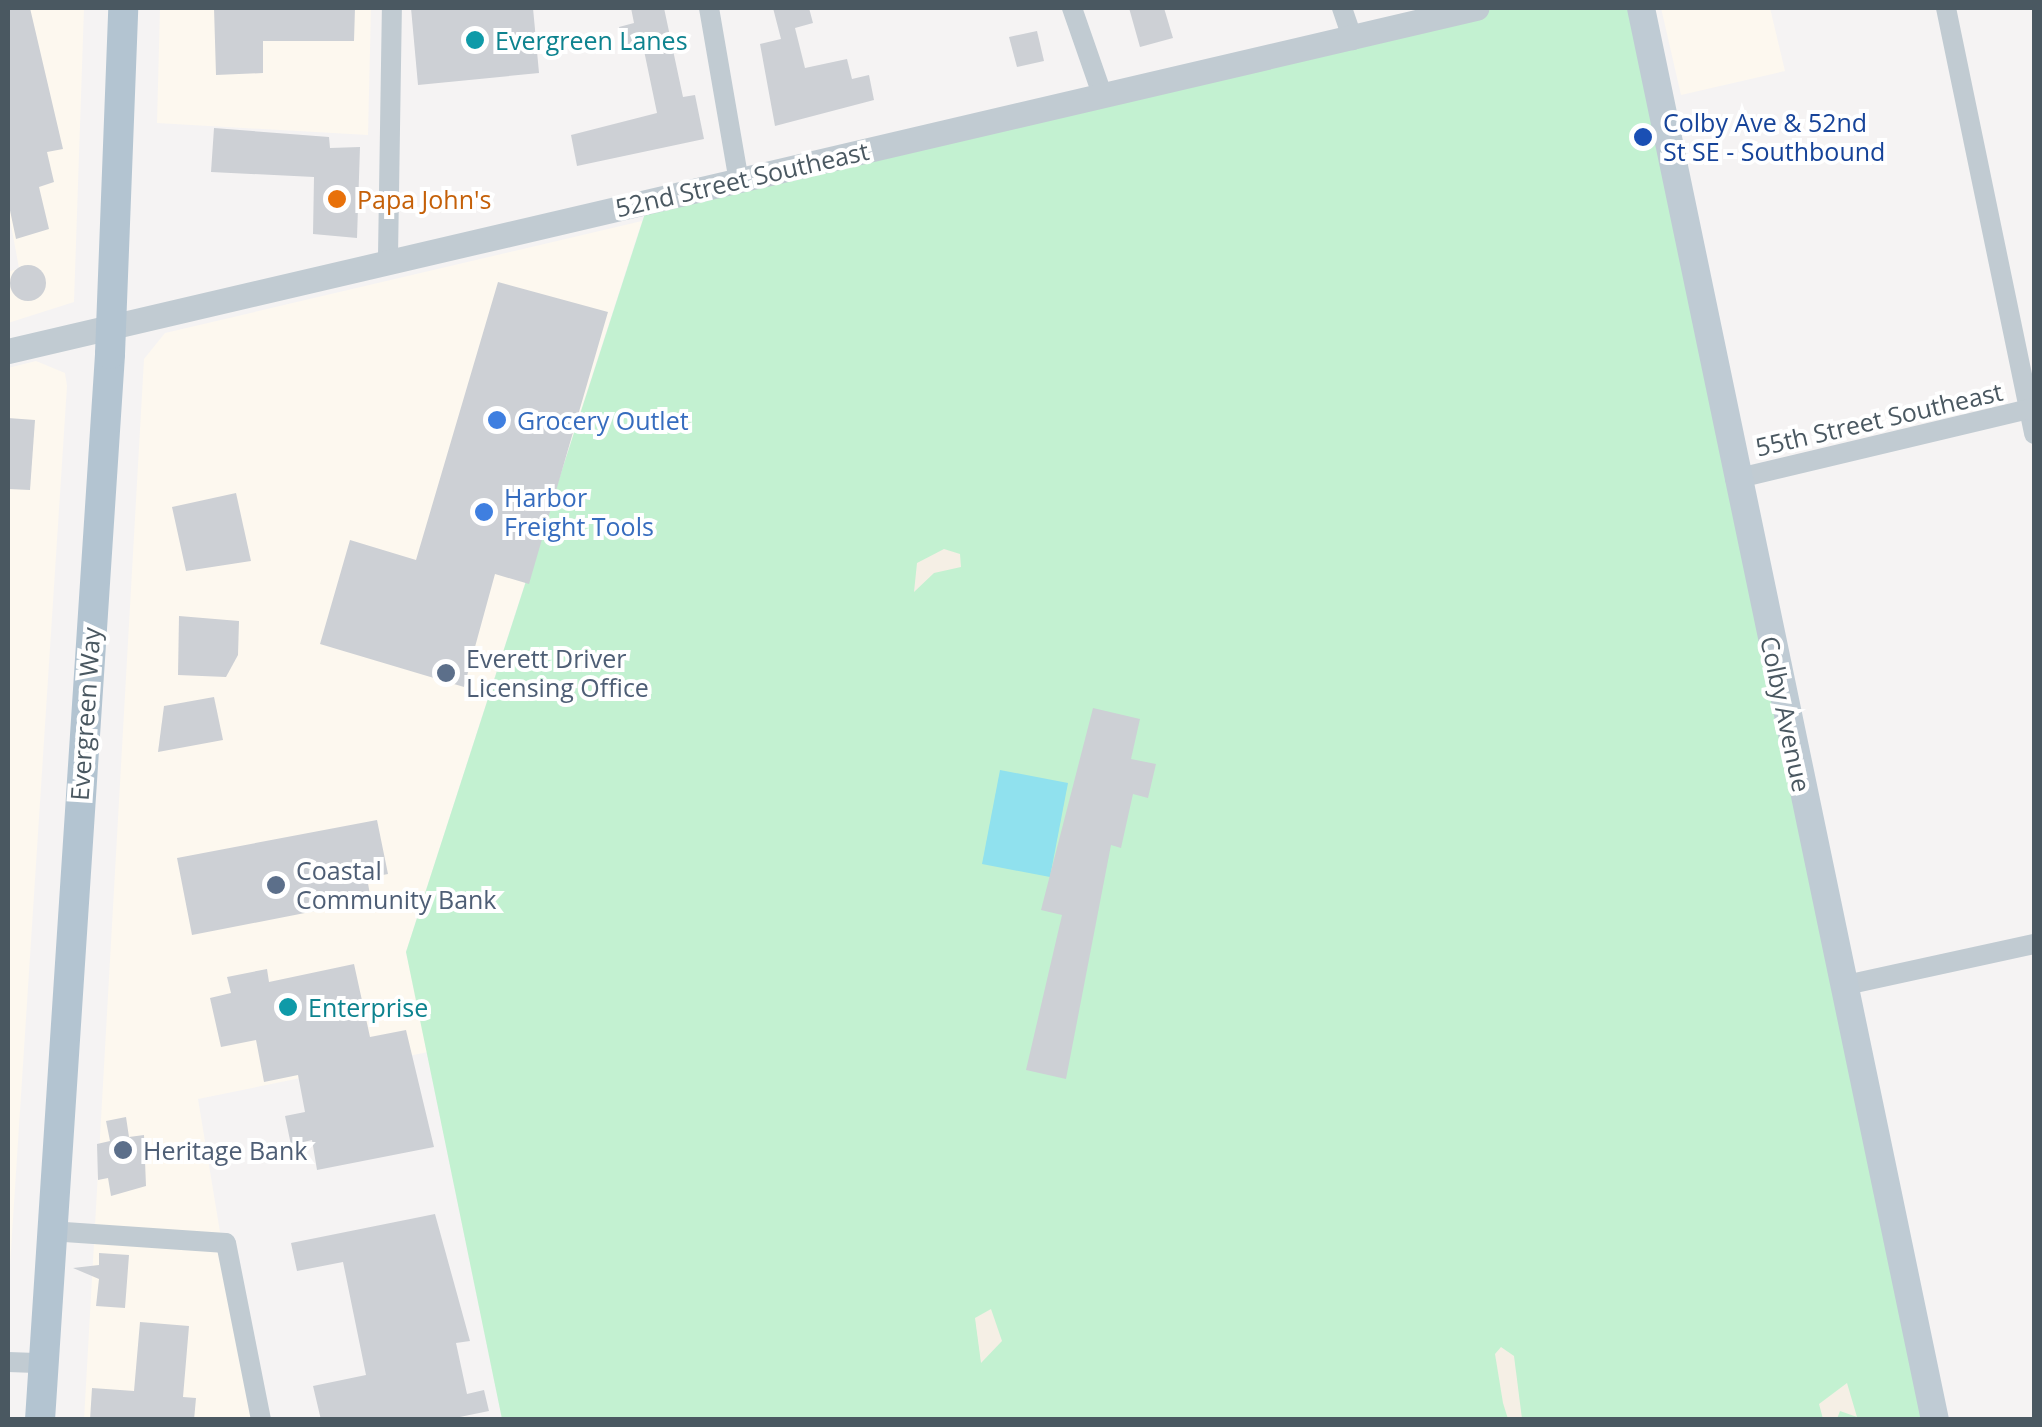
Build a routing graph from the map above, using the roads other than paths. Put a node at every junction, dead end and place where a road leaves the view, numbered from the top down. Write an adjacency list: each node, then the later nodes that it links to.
1 (123, 8): 13 (main road, Evergreen Way)
2 (392, 8): 12 (street)
3 (709, 8): 11 (street)
4 (1072, 8): 10 (street)
5 (1342, 8): 9 (street)
6 (1476, 8): 9 (street, 52nd Street Southeast)
7 (1641, 8): 17 (main road, Colby Avenue)
8 (1946, 8): 15 (street)
9 (1353, 40): 10 (street, 52nd Street Southeast)
10 (1103, 98): 11 (street, 52nd Street Southeast)
11 (739, 181): 12 (street, 52nd Street Southeast)
12 (388, 256): 13 (street, 52nd Street Southeast)
13 (111, 327): 14 (street, 52nd Street Southeast); 20 (main road, Evergreen Way)
14 (8, 351)
15 (2032, 408): 16 (street); 17 (street, 55th Street Southeast)
16 (2034, 434)
17 (1735, 479): 19 (main road, Colby Avenue)
18 (2034, 944): 19 (street)
19 (1846, 985): 25 (main road, Colby Avenue)
20 (50, 1231): 22 (main road, Evergreen Way); 24 (street)
21 (8, 1362): 22 (street)
22 (43, 1363): 23 (main road, Evergreen Way)
23 (40, 1420)
24 (261, 1420)
25 (1935, 1420)

